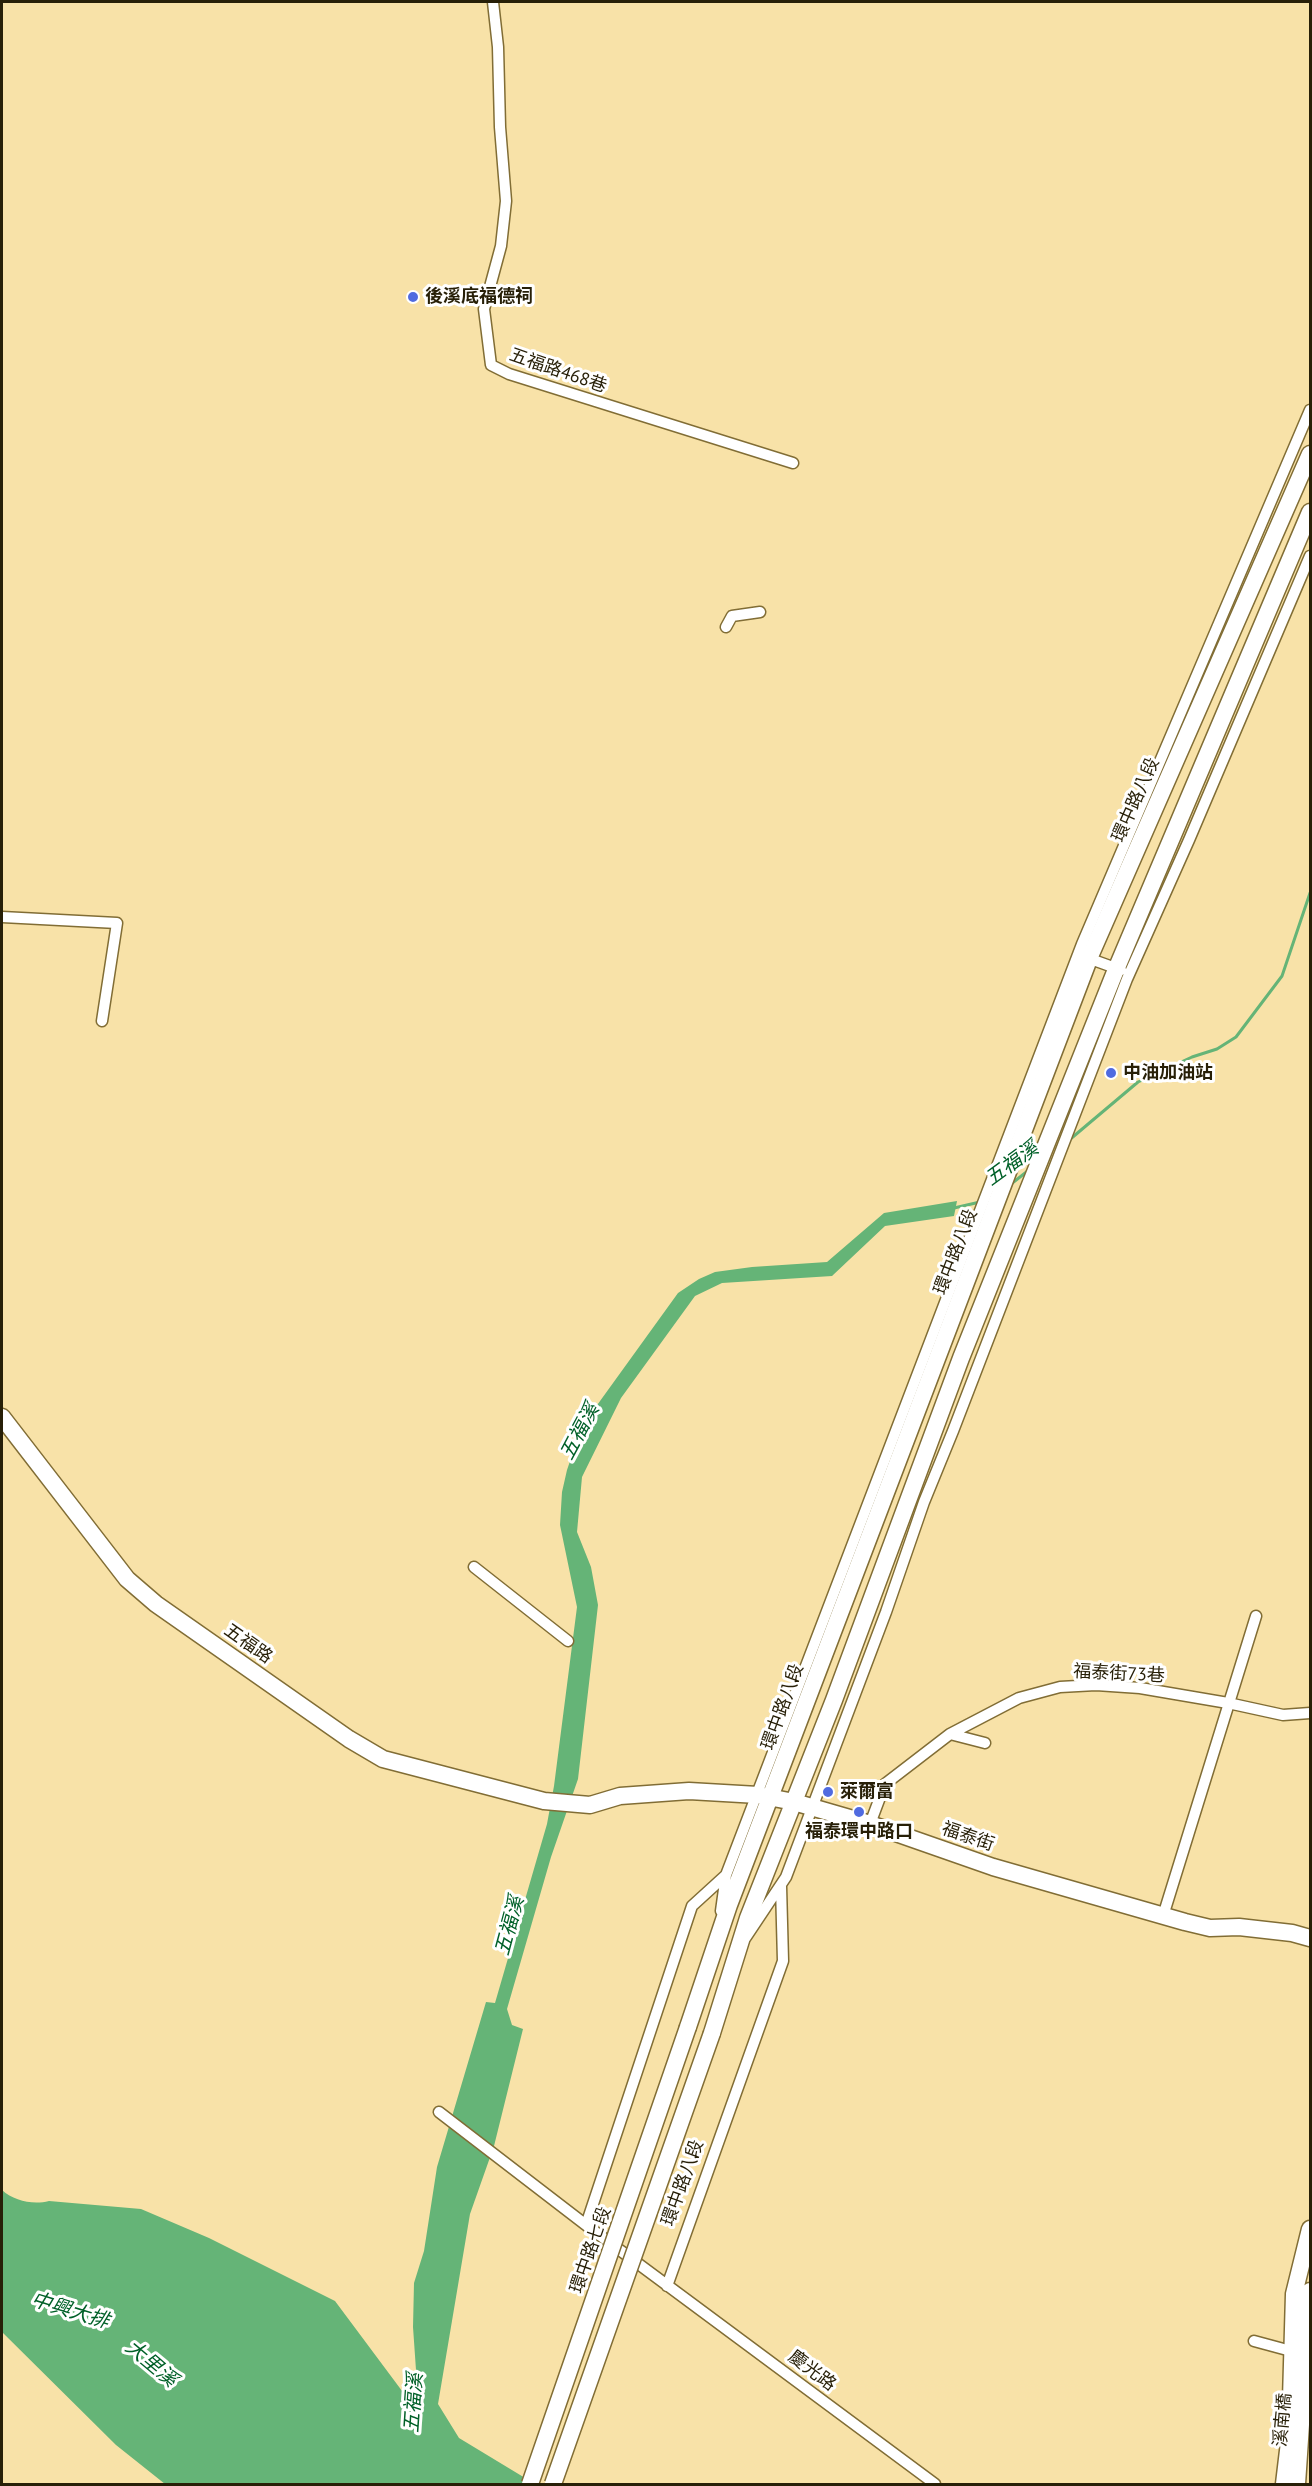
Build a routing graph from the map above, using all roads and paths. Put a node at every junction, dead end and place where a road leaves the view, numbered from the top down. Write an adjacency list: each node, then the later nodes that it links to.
1 (493, 2): 4 (street, 五福路468巷)
2 (1311, 410): 10 (street, 環中路八段)
3 (1311, 454): 10 (street, 環中路八段)
4 (793, 463)
5 (1311, 512): 11 (street, 環中路八段)
6 (1311, 556): 11 (street, 環中路八段)
7 (760, 612): 8 (street)
8 (726, 627)
9 (2, 917): 12 (street)
10 (1084, 957): 11 (street); 22 (street, 環中路八段)
11 (1123, 970): 13 (street, 環中路八段); 13 (street, 環中路八段)
12 (102, 1021)
13 (1046, 1165): 23 (street, 環中路八段); 25 (street, 環中路八段)
14 (2, 1417): 24 (street, 五福路)
15 (474, 1567): 17 (street)
16 (1256, 1616): 18 (street)
17 (568, 1641)
18 (1228, 1702): 19 (street, 福泰街73巷); 20 (street, 福泰街73巷); 29 (street)
19 (1311, 1713)
20 (950, 1734): 21 (street); 26 (street, 福泰街73巷)
21 (984, 1743)
22 (764, 1796): 23 (street, 福泰街); 24 (street, 福泰街); 27 (street, 環中路八段); 31 (street, 環中路八段)
23 (794, 1802): 25 (street, 福泰街); 32 (street, 環中路八段)
24 (581, 1805)
25 (812, 1806): 26 (street, 福泰街); 28 (street, 環中路八段)
26 (870, 1824): 29 (street, 福泰街)
27 (726, 1875): 31 (street, 環中路八段); 35 (street, 環中路八段)
28 (781, 1886): 32 (street, 環中路八段); 37 (street, 環中路八段)
29 (1163, 1916): 30 (street, 福泰街)
30 (1311, 1938)
31 (716, 1941): 33 (street, 環中路八段)
32 (738, 1949): 42 (street, 環中路八段, bridge)
33 (688, 2027): 41 (street, 環中路七段, bridge)
34 (439, 2112): 35 (street, 慶光路)
35 (586, 2225): 37 (street, 慶光路)
36 (1311, 2229): 40 (street)
37 (667, 2286): 43 (street, 慶光路)
38 (1311, 2291): 40 (street)
39 (1254, 2341): 40 (street)
40 (1297, 2357): 44 (street, 溪南橋); 45 (street, 溪南橋)
41 (530, 2484)
42 (553, 2484)
43 (935, 2484)
44 (1284, 2484)
45 (1297, 2484)

